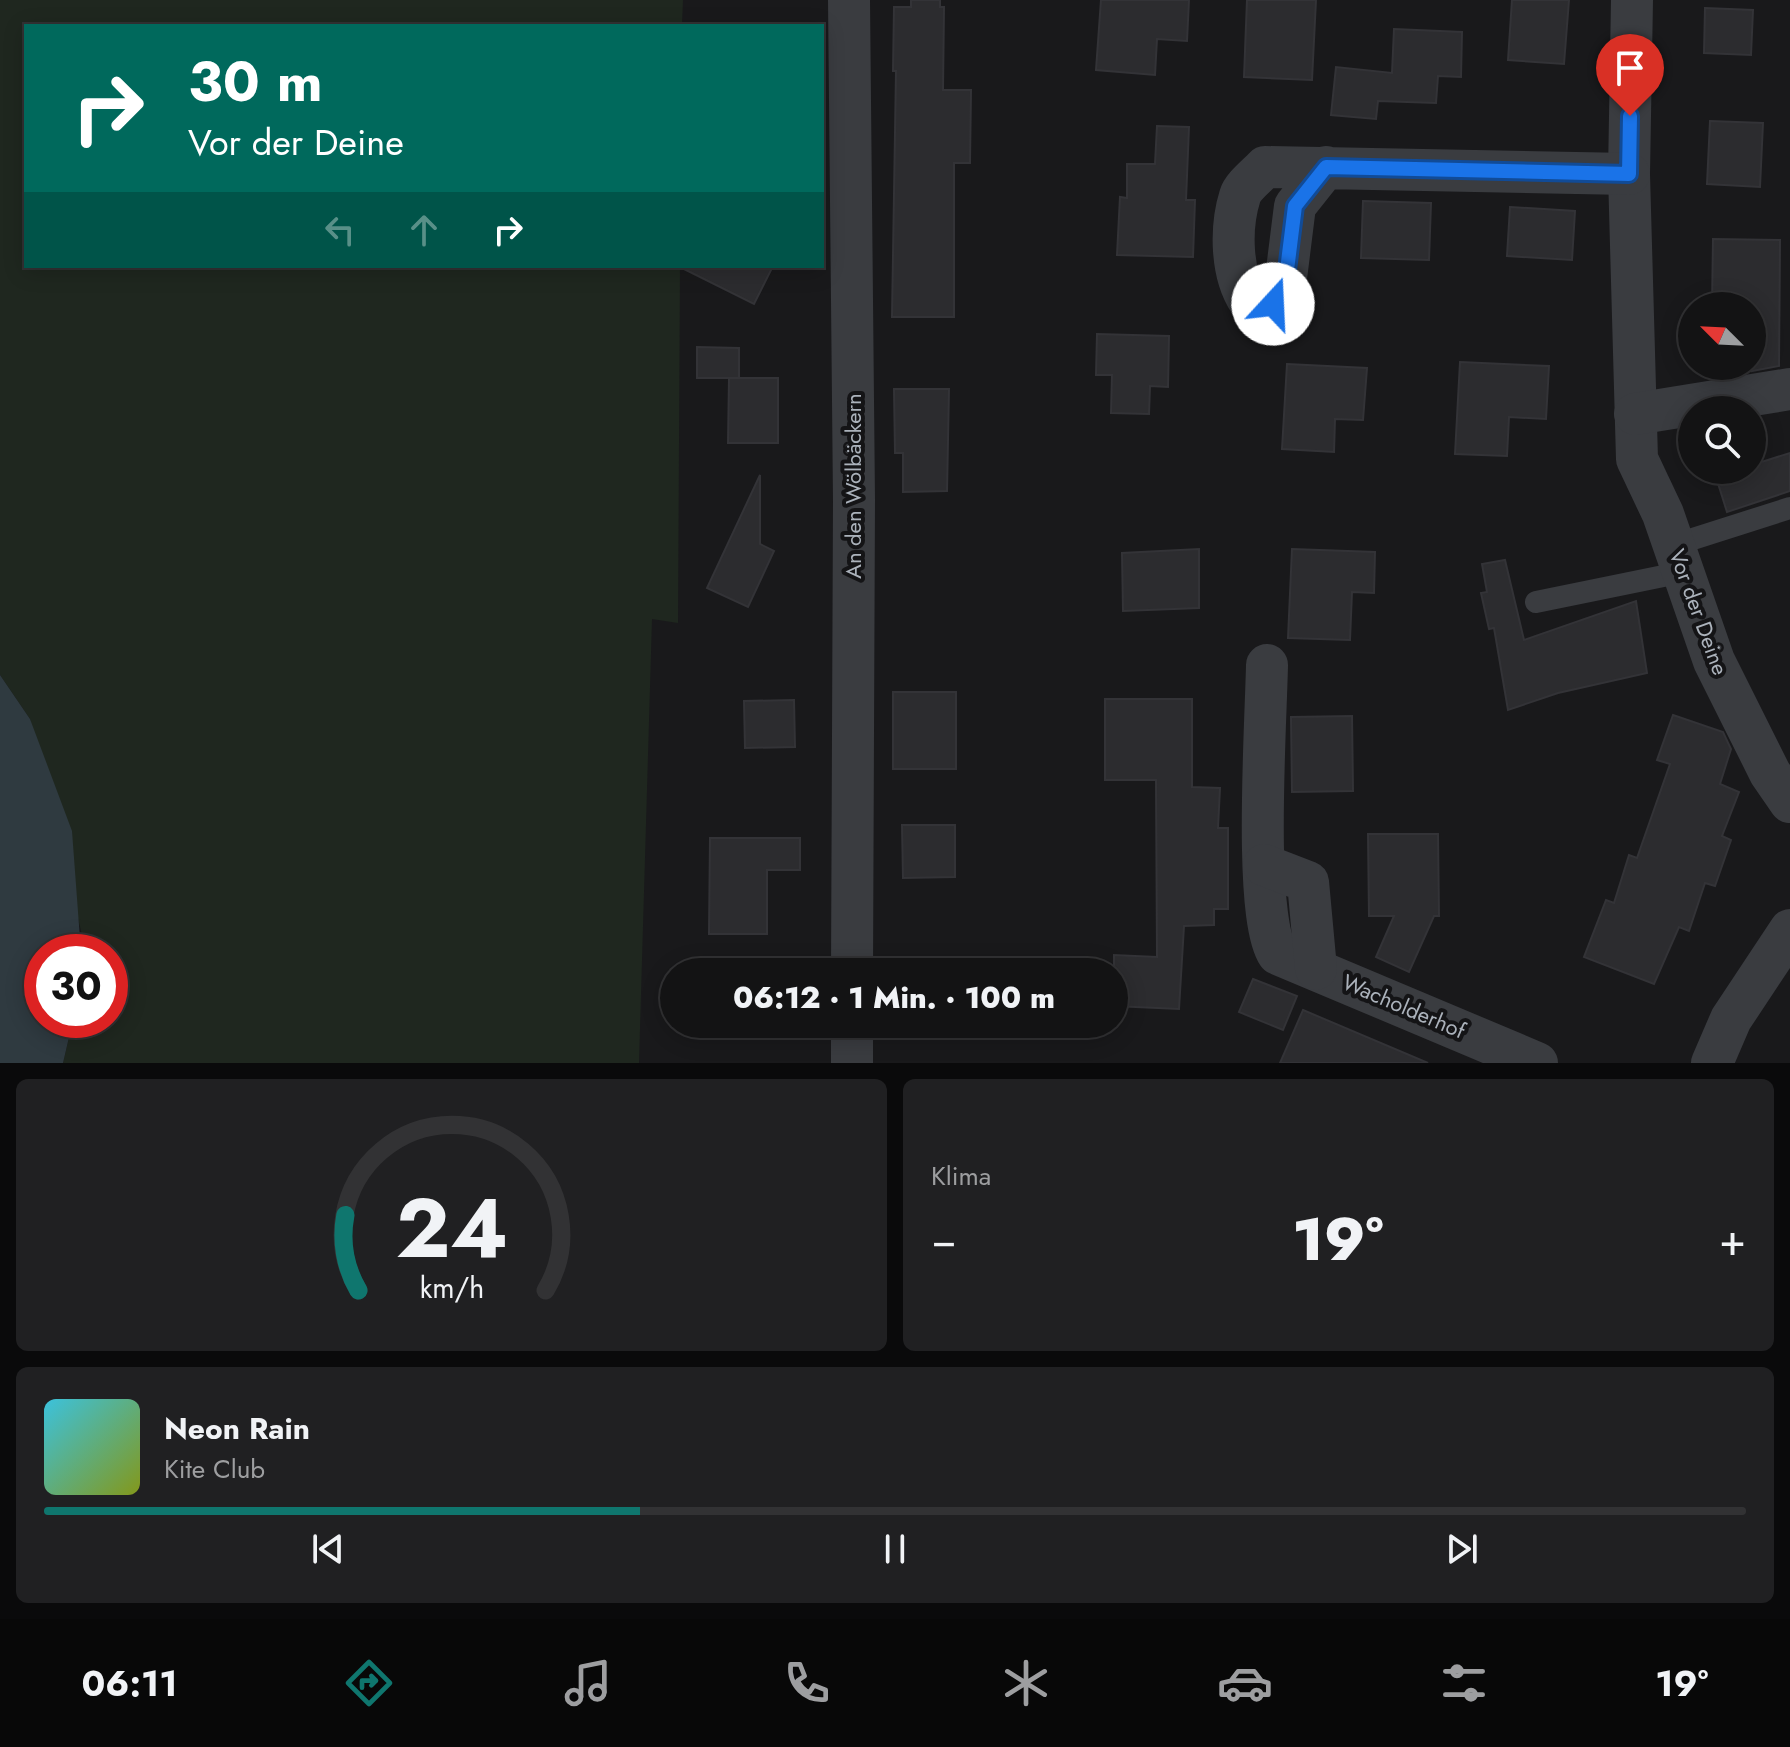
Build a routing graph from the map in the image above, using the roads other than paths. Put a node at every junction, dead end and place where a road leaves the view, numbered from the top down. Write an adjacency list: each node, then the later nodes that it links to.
1 (849, 0): 13 (street, An den Wölbäckern)
2 (1632, 0): 4 (street, Vor der Deine)
3 (1326, 167): 4 (street)
4 (1629, 174): 6 (street, Vor der Deine)
5 (1790, 389): 6 (street)
6 (1635, 414): 8 (street, Vor der Deine)
7 (1790, 508): 8 (lane)
8 (1678, 558): 9 (lane); 11 (street, Vor der Deine)
9 (1536, 602)
10 (1267, 665): 16 (street, Wacholderhof)
11 (1790, 802)
12 (1790, 930): 17 (street)
13 (852, 958)
14 (852, 1038): 15 (street)
15 (852, 1063)
16 (1537, 1063)
17 (1712, 1063)

